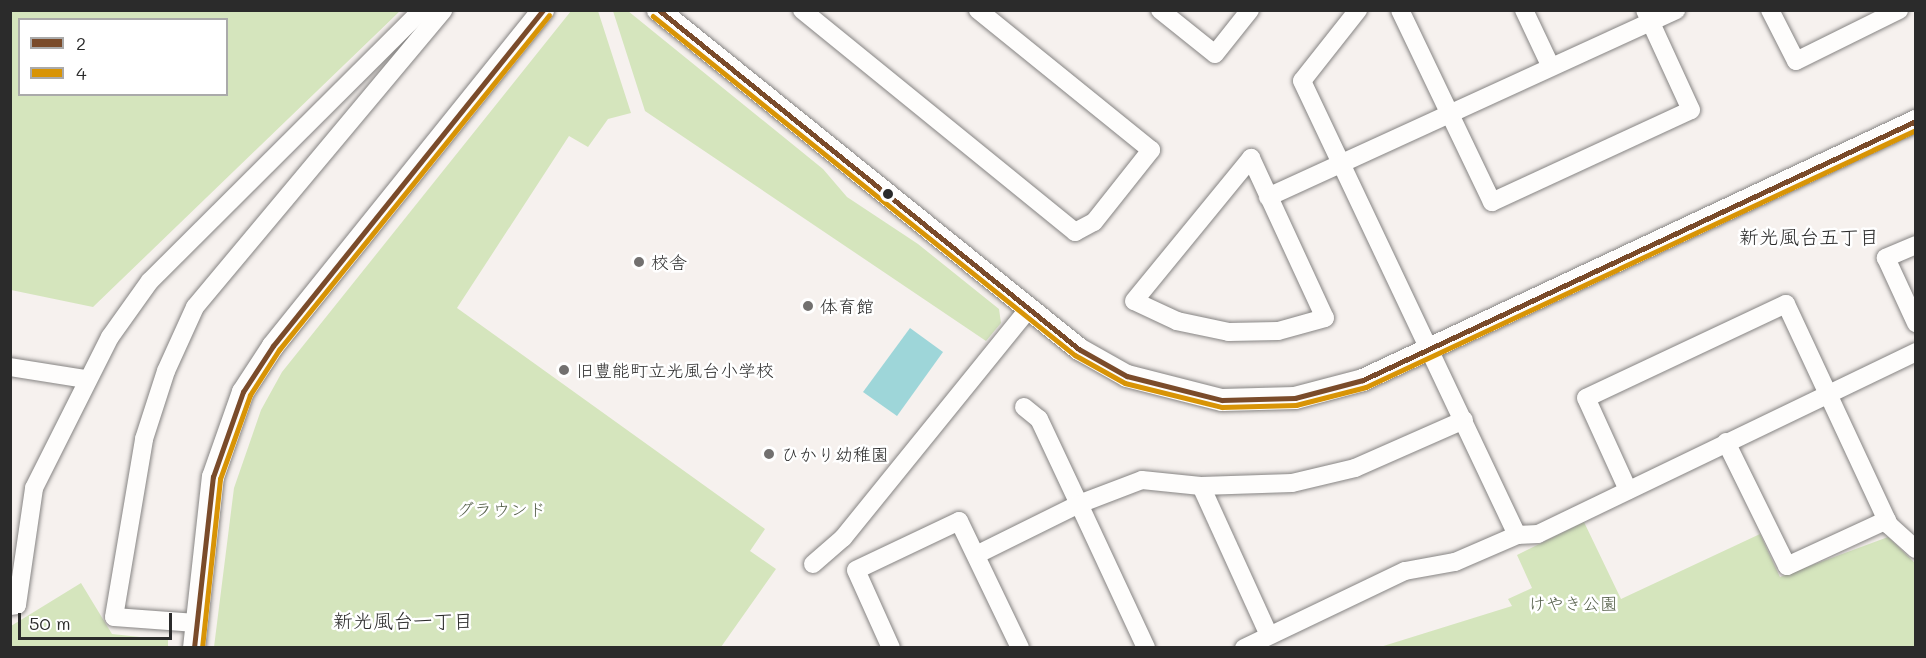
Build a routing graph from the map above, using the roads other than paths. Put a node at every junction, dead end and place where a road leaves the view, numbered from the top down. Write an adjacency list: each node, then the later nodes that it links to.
1 (422, 10): 27 (street)
2 (443, 10): 41 (street)
3 (543, 10): 41 (street)
4 (658, 10): 22 (street)
5 (978, 10): 14 (street)
6 (1160, 10): 7 (street)
7 (1250, 10)
8 (1358, 10): 19 (street)
9 (1400, 10): 17 (street)
10 (1524, 10): 16 (street)
11 (1676, 10): 15 (street)
12 (1770, 10): 13 (street)
13 (1899, 10)
14 (806, 12)
15 (1647, 14): 16 (street); 17 (street)
16 (1550, 65): 17 (street)
17 (1448, 112): 19 (street)
18 (1916, 121): 24 (street)
19 (1342, 164): 20 (street); 24 (street)
20 (1268, 197): 20 (street)
21 (1916, 245): 23 (street)
22 (1029, 308): 24 (street); 39 (street)
23 (1916, 323)
24 (1429, 350): 30 (street)
25 (1916, 352): 28 (street)
26 (10, 367): 27 (street)
27 (85, 379): 40 (street)
28 (1827, 396): 31 (street); 33 (street); 35 (street)
29 (1024, 407): 34 (street)
30 (1464, 420): 32 (street); 36 (street)
31 (1726, 442): 33 (street); 35 (street)
32 (1201, 486): 34 (street); 42 (street)
33 (1628, 490): 36 (street)
34 (1079, 504): 38 (street); 46 (street)
35 (1887, 520): 37 (street)
36 (1517, 535): 42 (street)
37 (1916, 549)
38 (976, 555): 44 (street); 45 (street)
39 (813, 564)
40 (10, 606)
41 (196, 623): 43 (street)
42 (1269, 635): 47 (street)
43 (194, 648)
44 (891, 648)
45 (1020, 648)
46 (1146, 648)
47 (1244, 648)

